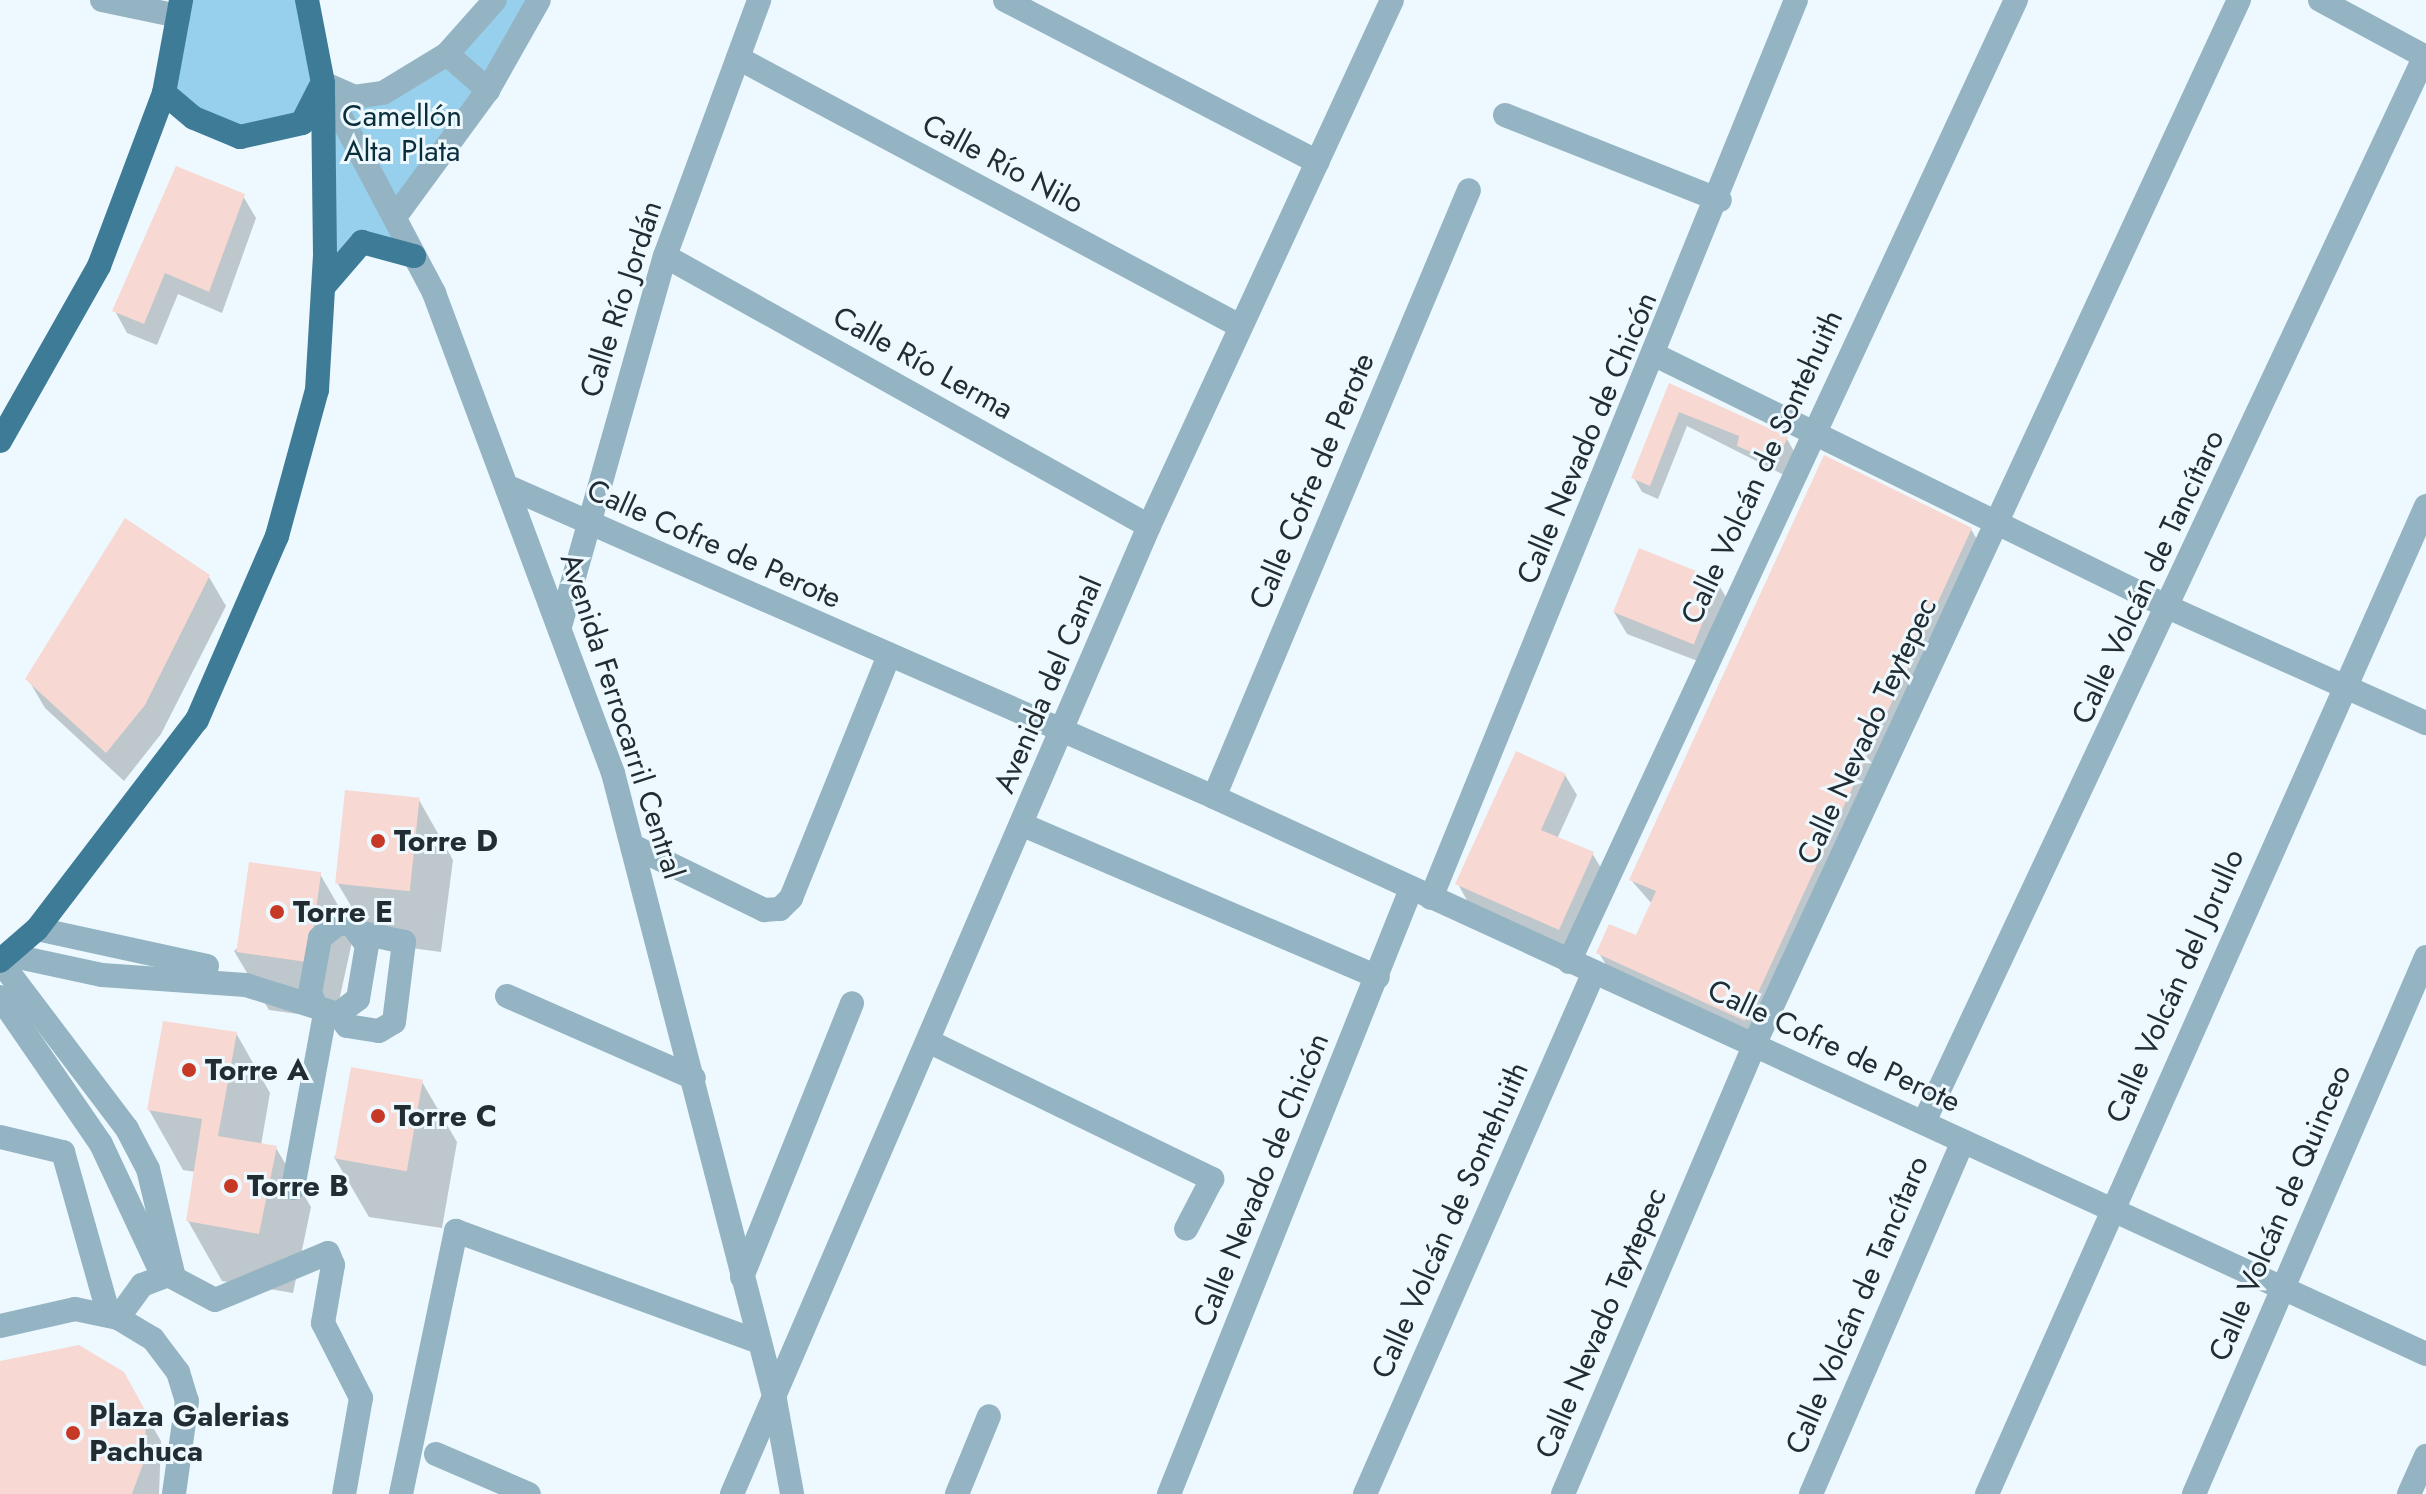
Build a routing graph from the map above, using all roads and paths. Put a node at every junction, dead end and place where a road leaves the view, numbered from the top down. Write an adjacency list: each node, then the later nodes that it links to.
1 (102, 0): 12 (street)
2 (307, 0): 16 (main road)
3 (495, 0): 13 (street)
4 (539, 0): 17 (street)
5 (759, 0): 15 (street, Calle Río Jordán)
6 (1005, 0): 20 (street)
7 (1392, 0): 20 (street, Avenida del Canal)
8 (1796, 0): 22 (street, Calle Nevado de Chicón)
9 (2016, 0): 29 (street, Calle Volcán de Sontehuith)
10 (2239, 0): 34 (street, Calle Nevado Teytepec)
11 (2320, 0): 14 (street)
12 (179, 8): 18 (main road)
13 (447, 54): 16 (street); 17 (street)
14 (2426, 57): 36 (street, Calle Volcán de Tancítaro)
15 (738, 58): 25 (street, Calle Río Jordán); 27 (street, Calle Río Nilo)
16 (323, 83): 18 (main road); 23 (street, Avenida Ferrocarril Central); 26 (main road)
17 (488, 90): 23 (street)
18 (164, 93): 30 (main road)
19 (1505, 115): 22 (street)
20 (1318, 162): 27 (street, Avenida del Canal)
21 (1469, 190): 42 (street, Calle Cofre de Perote)
22 (1720, 200): 28 (street, Calle Nevado de Chicón)
23 (395, 217): 24 (street, Avenida Ferrocarril Central)
24 (414, 256): 26 (main road); 31 (street, Avenida Ferrocarril Central)
25 (665, 256): 33 (street, Calle Río Jordán); 35 (street, Calle Río Lerma)
26 (323, 287): 46 (main road)
27 (1238, 325): 35 (street, Avenida del Canal)
28 (1655, 355): 29 (street); 45 (street, Calle Nevado de Chicón)
29 (1815, 428): 34 (street); 49 (street, Calle Volcán de Sontehuith)
30 (0, 441)
31 (513, 489): 33 (street, Calle Cofre de Perote); 37 (street, Avenida Ferrocarril Central)
32 (2426, 506): 39 (street, Calle Volcán del Jorullo)
33 (586, 521): 37 (street, Calle Río Jordán); 38 (street, Calle Cofre de Perote)
34 (2001, 523): 36 (street); 59 (street, Calle Nevado Teytepec)
35 (1149, 526): 41 (street, Avenida del Canal)
36 (2170, 608): 39 (street); 61 (street, Calle Volcán de Tancítaro)
37 (561, 623): 44 (street, Avenida Ferrocarril Central)
38 (888, 658): 41 (street, Calle Cofre de Perote); 44 (street)
39 (2344, 686): 40 (street); 65 (street, Calle Volcán del Jorullo)
40 (2426, 723)
41 (1061, 734): 42 (street, Calle Cofre de Perote); 43 (street, Avenida del Canal)
42 (1214, 797): 45 (street, Calle Cofre de Perote)
43 (1023, 825): 52 (street); 58 (street, Avenida del Canal)
44 (635, 847): 60 (street, Avenida Ferrocarril Central)
45 (1421, 893): 49 (street, Calle Cofre de Perote); 52 (street, Calle Nevado de Chicón)
46 (37, 929): 50 (main road); 56 (street)
47 (363, 933): 56 (street); 56 (street); 56 (street)
48 (2426, 957): 69 (street, Calle Volcán de Quinceo)
49 (1569, 962): 51 (street, Calle Cofre de Perote)
50 (2, 964): 56 (street); 67 (street)
51 (1594, 972): 59 (street, Calle Cofre de Perote); 86 (street, Calle Volcán de Sontehuith)
52 (1378, 977): 85 (street, Calle Nevado de Chicón)
53 (507, 996): 60 (street)
54 (0, 997): 67 (street)
55 (852, 1003): 68 (street)
56 (322, 1005): 64 (street)
57 (0, 1022): 67 (street)
58 (930, 1042): 66 (street); 74 (street, Avenida del Canal)
59 (1755, 1043): 61 (street, Calle Cofre de Perote); 87 (street, Calle Nevado Teytepec)
60 (694, 1078): 68 (street, Avenida Ferrocarril Central)
61 (1924, 1122): 63 (street, Calle Cofre de Perote)
62 (0, 1137): 70 (street)
63 (1963, 1141): 65 (street, Calle Cofre de Perote); 88 (street, Calle Volcán de Tancítaro)
64 (293, 1188)
65 (2110, 1208): 69 (street, Calle Cofre de Perote); 89 (street, Calle Volcán del Jorullo)
66 (1186, 1229)
67 (165, 1277): 70 (street); 79 (street)
68 (742, 1277): 72 (street, Avenida Ferrocarril Central)
69 (2282, 1288): 73 (street, Calle Cofre de Perote); 90 (street, Calle Volcán de Quinceo)
70 (113, 1317): 71 (street); 78 (street)
71 (0, 1326)
72 (757, 1341): 74 (street, Avenida Ferrocarril Central); 80 (street)
73 (2426, 1354)
74 (775, 1400): 82 (street, Avenida del Canal); 83 (street, Avenida Ferrocarril Central)
75 (989, 1416): 84 (street)
76 (436, 1454): 81 (street)
77 (2426, 1456): 91 (street)
78 (174, 1494)
79 (344, 1494)
80 (401, 1494)
81 (529, 1494)
82 (732, 1494)
83 (792, 1494)
84 (957, 1494)
85 (1169, 1494)
86 (1365, 1494)
87 (1563, 1494)
88 (1811, 1494)
89 (1987, 1494)
90 (2194, 1494)
91 (2409, 1494)

